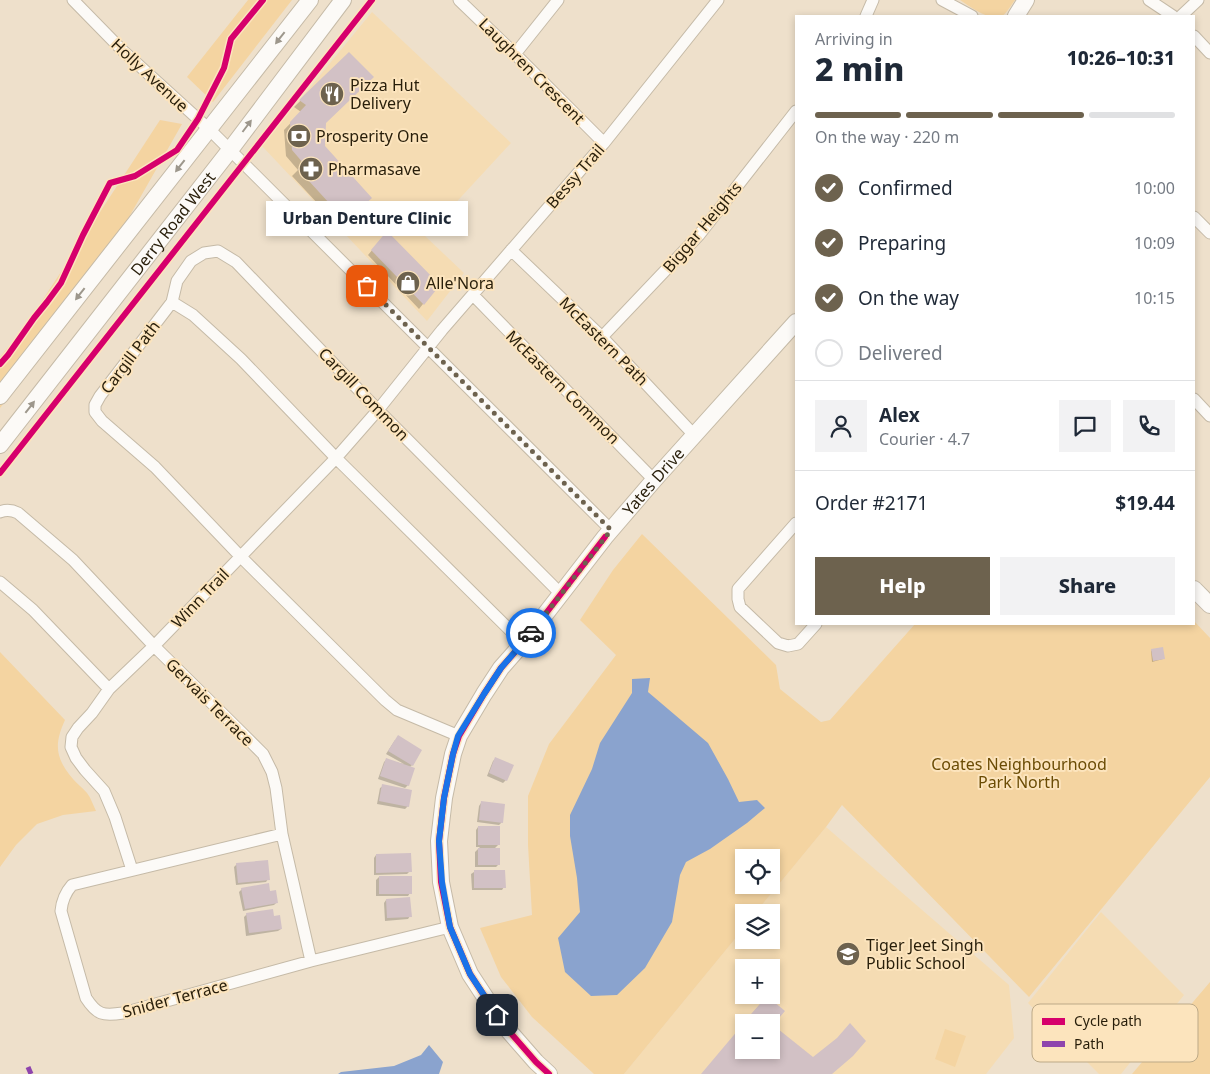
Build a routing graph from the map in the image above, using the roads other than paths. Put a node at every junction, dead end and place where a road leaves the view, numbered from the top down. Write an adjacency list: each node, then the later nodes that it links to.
1 (72, 0): 21 (street, Holly Avenue)
2 (310, 0): 21 (main road, Derry Road West, one-way to 21)
3 (344, 0): 23 (main road, Derry Road West, one-way to 3)
4 (459, 0): 19 (street, Laughren Crescent)
5 (558, 0): 19 (street)
6 (718, 0): 22 (street, Bessy Trail)
7 (873, 0): 12 (street)
8 (942, 0): 13 (street)
9 (1026, 0): 14 (main road)
10 (1149, 0): 15 (street)
11 (1198, 0): 16 (street)
12 (866, 15)
13 (970, 15)
14 (1017, 15)
15 (1172, 15)
16 (1183, 15)
17 (1195, 37): 18 (street)
18 (1210, 53)
19 (515, 54): 22 (street, Laughren Crescent)
20 (795, 112): 30 (street, Biggar Heights)
21 (209, 129): 23 (street, Holly Avenue); 32 (main road, Derry Road West, one-way to 32)
22 (604, 143): 26 (street, Bessy Trail)
23 (230, 150): 31 (street, Holly Avenue); 37 (main road, Derry Road West, one-way to 23)
24 (1195, 218): 25 (street)
25 (1210, 233)
26 (511, 250): 27 (street, Bessy Trail); 30 (street, McEastern Path)
27 (472, 295): 31 (street, Bessy Trail); 39 (street, McEastern Common)
28 (172, 302): 34 (street, Cargill Common); 38 (street); 43 (street, Cargill Path)
29 (795, 323): 36 (main road, Yates Drive)
30 (602, 337): 36 (street, McEastern Path)
31 (428, 347): 34 (street, Winn Trail); 42 (street, Holly Avenue)
32 (0, 396)
33 (1195, 400): 35 (street)
34 (378, 410): 38 (street, Winn Trail); 46 (street, Cargill Common)
35 (1210, 416)
36 (694, 435): 39 (main road, Yates Drive)
37 (0, 445)
38 (336, 458): 43 (street, Winn Trail); 49 (street)
39 (654, 480): 42 (main road, Yates Drive)
40 (0, 512): 50 (street, Gervais Terrace)
41 (795, 523): 48 (street)
42 (611, 530): 46 (main road, Yates Drive)
43 (240, 556): 50 (street, Winn Trail); 52 (street, Cargill Path)
44 (0, 582): 51 (street)
45 (1195, 589): 47 (main road)
46 (561, 594): 49 (main road, Yates Drive)
47 (1210, 605)
48 (815, 625)
49 (524, 643): 52 (main road, Yates Drive)
50 (154, 646): 51 (street, Winn Trail); 53 (street, Gervais Terrace)
51 (109, 689): 54 (street, Winn Trail)
52 (458, 736): 55 (main road, Yates Drive)
53 (282, 834): 54 (street, Snider Terrace); 56 (street, Gervais Terrace)
54 (132, 870): 56 (street, Snider Terrace)
55 (450, 927): 56 (street, Snider Terrace); 57 (main road, Yates Drive)
56 (311, 962)
57 (549, 1074)

